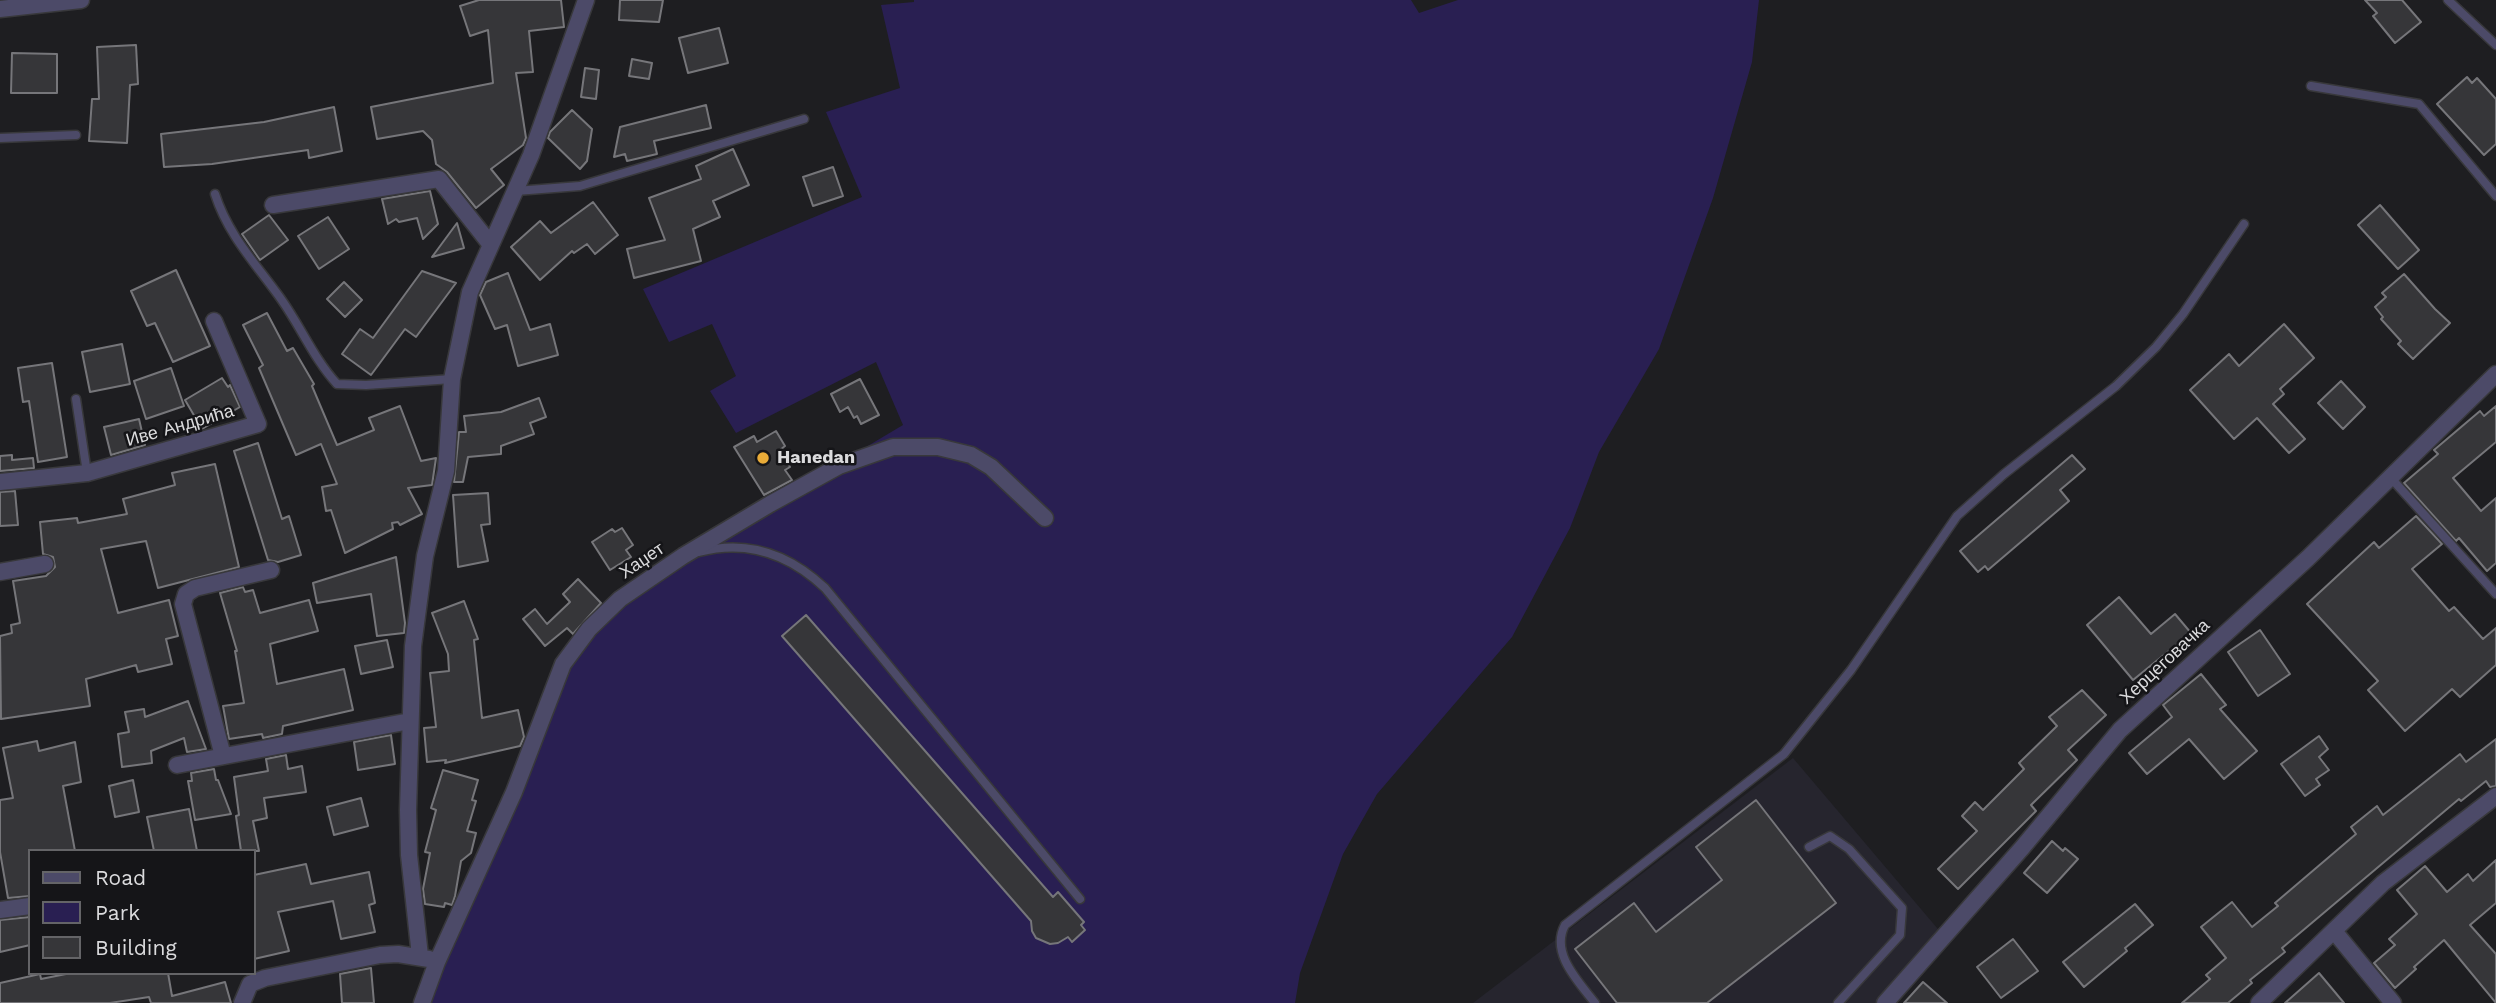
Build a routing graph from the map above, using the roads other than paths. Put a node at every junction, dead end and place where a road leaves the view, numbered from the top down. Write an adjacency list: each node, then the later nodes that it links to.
1 (81, 0): 4 (street)
2 (586, 0): 10 (street)
3 (2448, 0): 5 (lane)
4 (0, 9)
5 (2496, 45)
6 (2311, 86): 12 (lane)
7 (804, 119): 10 (lane)
8 (76, 135): 9 (lane)
9 (0, 138)
10 (515, 191): 15 (street)
11 (215, 194): 18 (lane)
12 (2496, 196)
13 (273, 205): 15 (street)
14 (2244, 223): 42 (lane)
15 (491, 245): 18 (street)
16 (214, 321): 20 (street, Иве Андрића)
17 (2496, 374): 21 (street, Херцеговачка)
18 (452, 379): 29 (street)
19 (76, 399): 20 (lane)
20 (87, 473): 22 (street, Иве Андрића)
21 (2390, 477): 28 (lane); 44 (street, Херцеговачка)
22 (0, 482)
23 (1045, 518): 24 (street, Хаџет)
24 (683, 556): 34 (lane); 39 (street, Хаџет)
25 (45, 564): 27 (street)
26 (271, 570): 30 (street)
27 (0, 572)
28 (2496, 594)
29 (410, 721): 30 (street); 38 (street)
30 (223, 756): 31 (street)
31 (177, 765)
32 (2496, 796): 37 (street)
33 (1809, 847): 43 (lane)
34 (1080, 899)
35 (28, 906): 36 (street)
36 (0, 910)
37 (2334, 931): 45 (street); 46 (street)
38 (421, 956): 39 (street); 40 (street)
39 (437, 962): 41 (street, Хаџет)
40 (242, 1003)
41 (422, 1003)
42 (1595, 1003)
43 (1838, 1003)
44 (1885, 1003)
45 (2259, 1003)
46 (2393, 1003)

